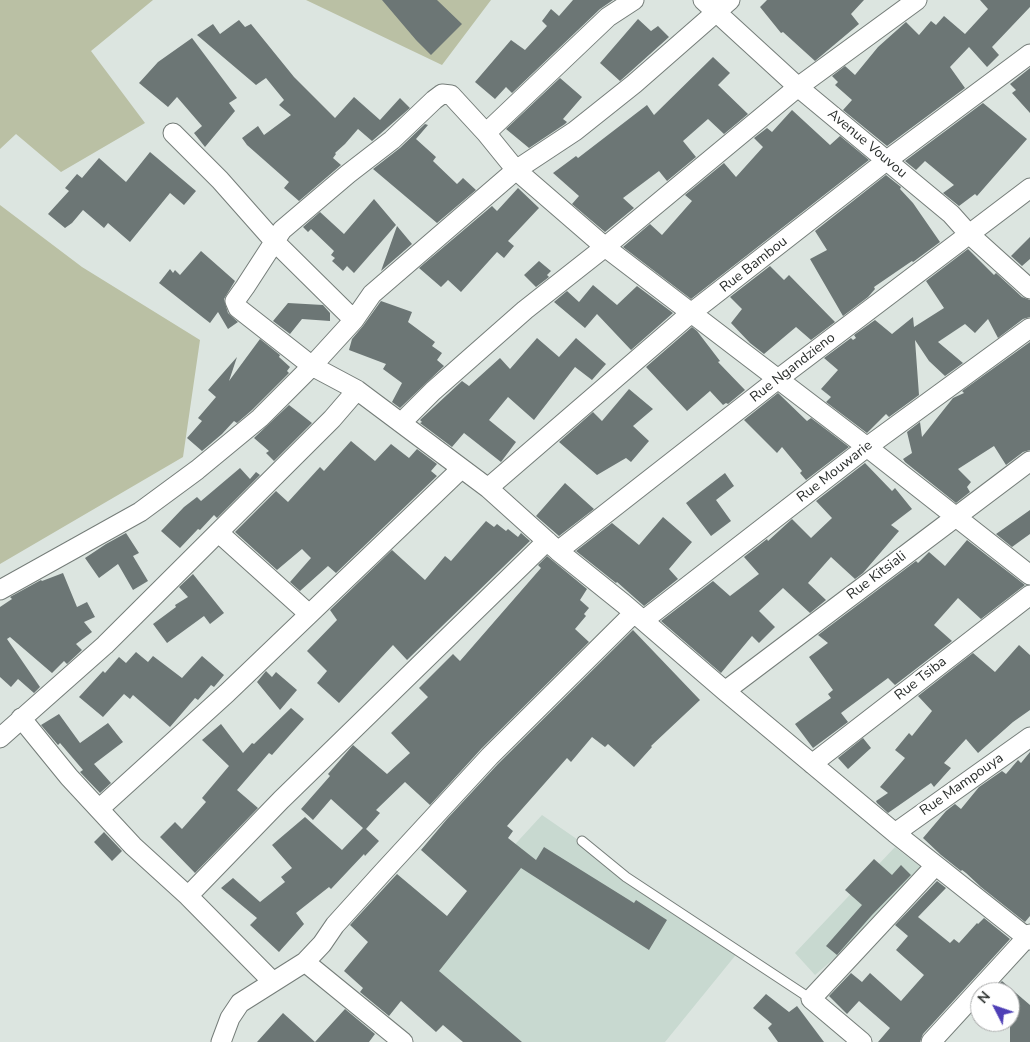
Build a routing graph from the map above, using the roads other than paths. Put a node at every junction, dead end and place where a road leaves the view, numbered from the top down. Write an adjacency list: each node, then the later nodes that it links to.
1 (634, 0): 7 (street)
2 (917, 0): 5 (street)
3 (716, 4): 5 (street, Avenue Vouvou); 9 (street)
4 (1030, 54): 8 (street, Rue Bambou)
5 (798, 86): 8 (street, Avenue Vouvou); 13 (street)
6 (173, 133): 12 (street)
7 (486, 133): 9 (street); 12 (street)
8 (886, 161): 11 (street, Avenue Vouvou); 15 (street, Rue Bambou)
9 (516, 170): 13 (street); 16 (street)
10 (1030, 188): 11 (street, Rue Ngandzieno)
11 (968, 233): 14 (street, Avenue Vouvou); 19 (street, Rue Ngandzieno)
12 (274, 241): 16 (street); 18 (street)
13 (605, 247): 15 (street); 21 (street)
14 (1030, 288)
15 (691, 313): 19 (street); 25 (street, Rue Bambou)
16 (354, 320): 18 (street)
17 (1030, 328): 22 (street, Rue Mouwarie)
18 (312, 366): 20 (street); 30 (street)
19 (778, 379): 22 (street); 28 (street, Rue Ngandzieno)
20 (357, 390): 21 (street); 27 (street)
21 (401, 424): 24 (street)
22 (867, 447): 26 (street); 33 (street, Rue Mouwarie)
23 (1030, 461): 26 (street, Rue Kitsiali)
24 (461, 469): 25 (street); 32 (street)
25 (488, 488): 28 (street)
26 (955, 517): 29 (street); 34 (street, Rue Kitsiali)
27 (219, 533): 32 (street); 35 (street)
28 (552, 546): 33 (street); 43 (street, Rue Ngandzieno)
29 (1030, 575)
30 (0, 590)
31 (1030, 595): 38 (street, Rue Tsiba)
32 (309, 614): 39 (street)
33 (639, 616): 34 (street); 45 (street, Rue Mouwarie)
34 (725, 691): 38 (street)
35 (22, 718): 37 (street); 39 (street)
36 (1030, 737): 40 (street, Rue Mampouya)
37 (0, 738)
38 (812, 764): 40 (street)
39 (99, 810): 43 (street)
40 (895, 833): 42 (street)
41 (582, 841): 47 (lane)
42 (935, 866): 44 (street); 47 (street)
43 (188, 896): 46 (street)
44 (1029, 937): 51 (street)
45 (305, 962): 46 (street, Rue Mouwarie); 49 (street)
46 (273, 982): 48 (street, Rue Mouwarie)
47 (810, 1000): 50 (street)
48 (221, 1042)
49 (403, 1042)
50 (862, 1042)
51 (931, 1042)

